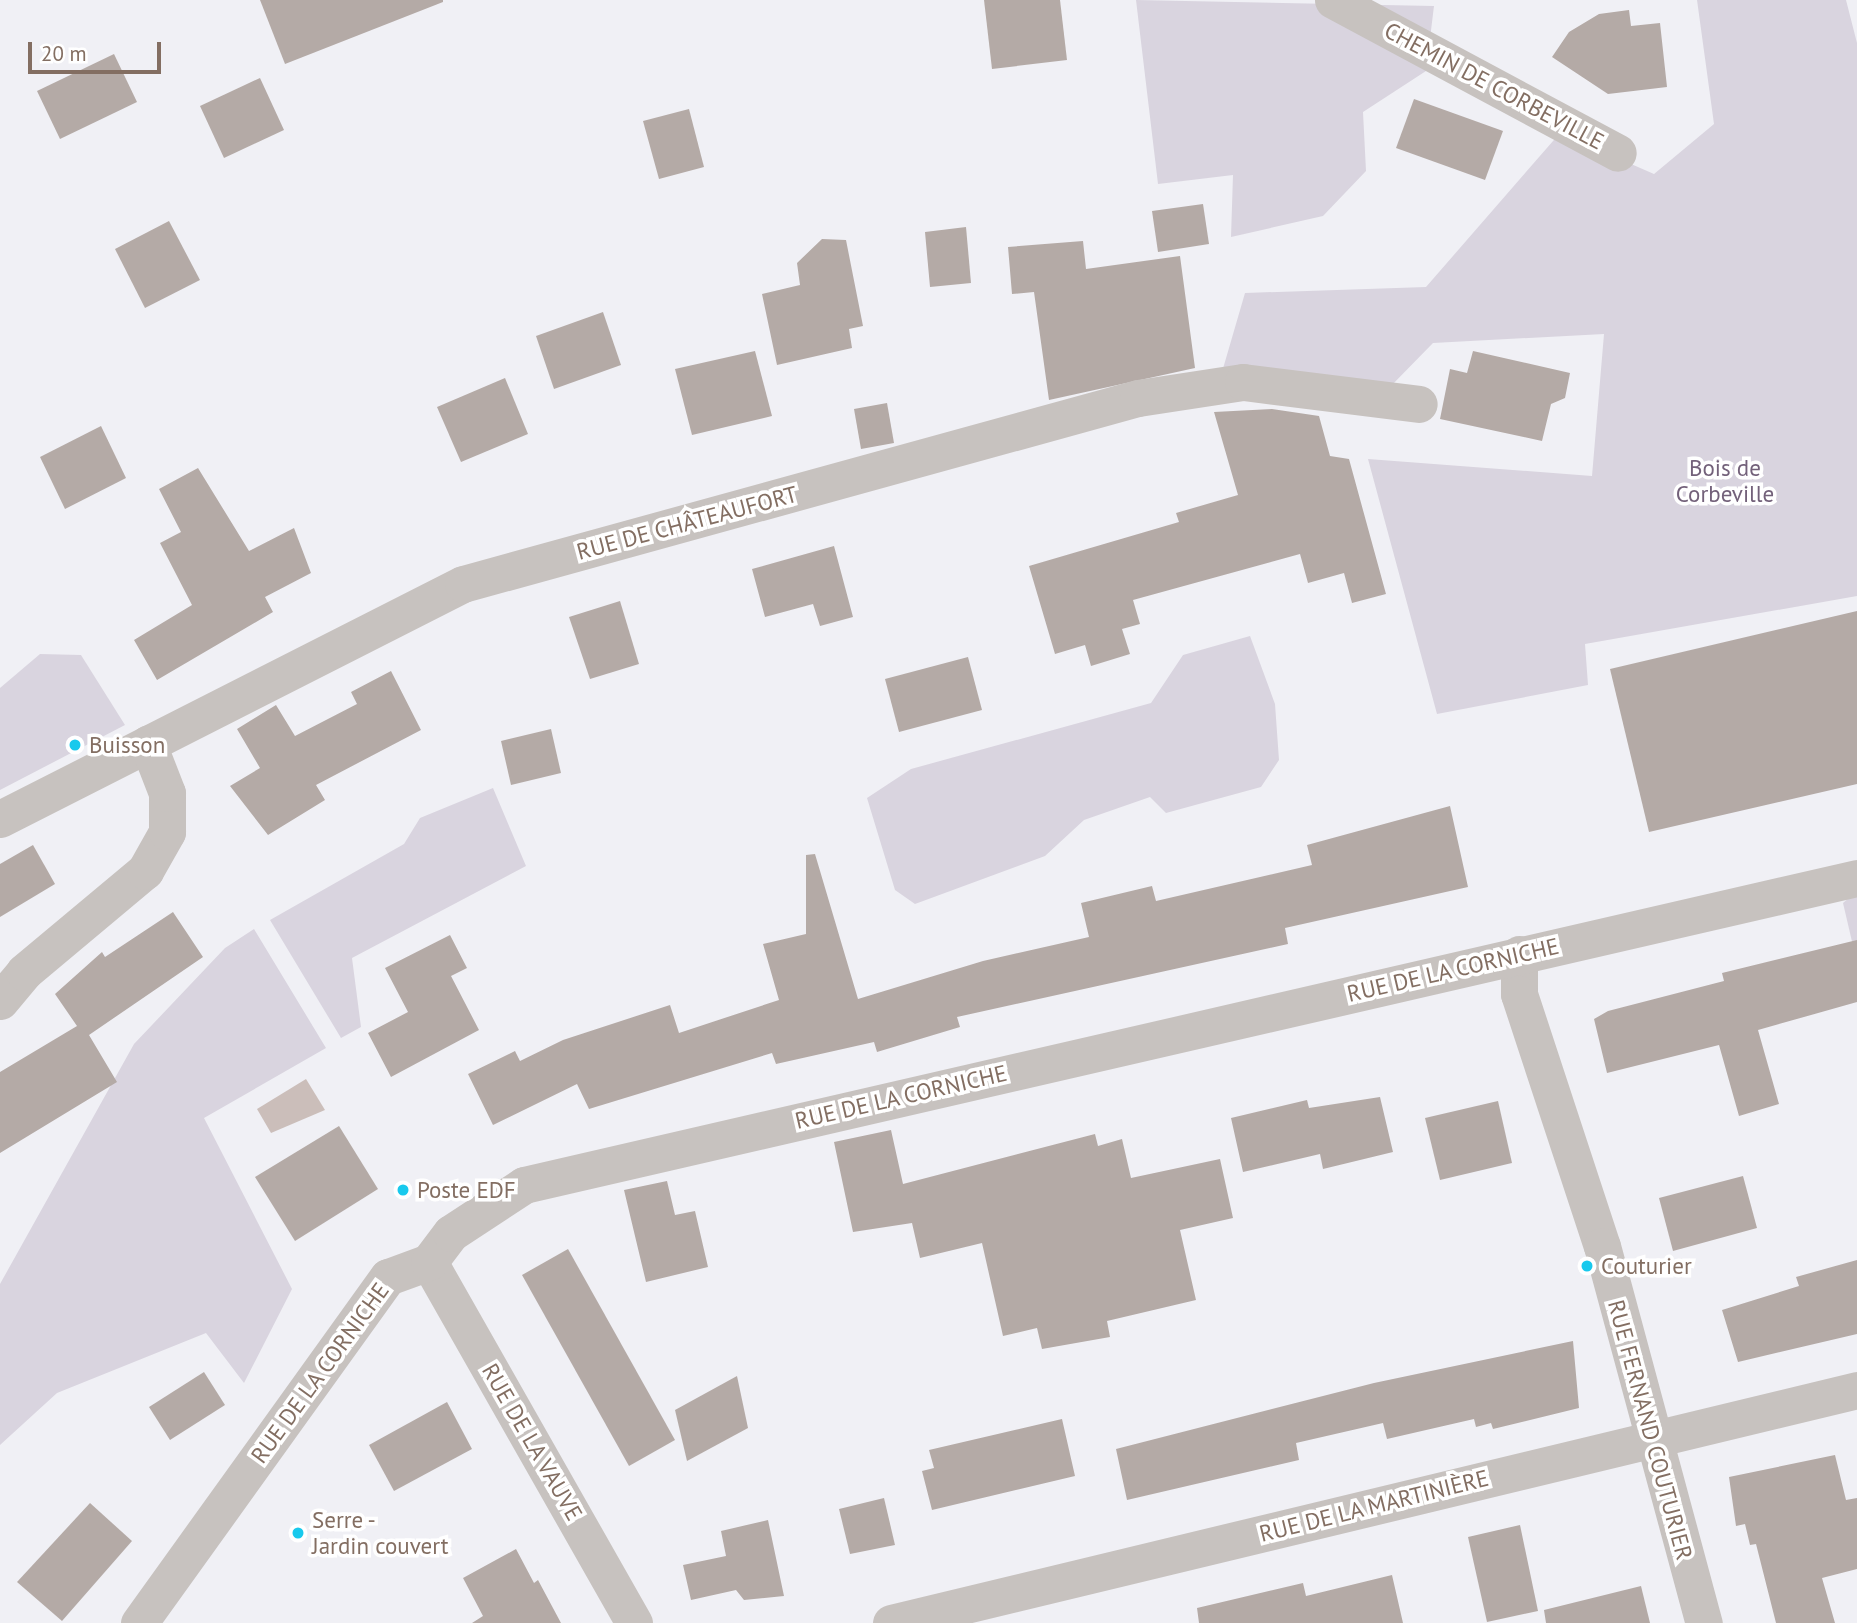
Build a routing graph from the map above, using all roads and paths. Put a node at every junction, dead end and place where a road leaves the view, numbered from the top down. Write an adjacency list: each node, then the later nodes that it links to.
1 (1333, 0): 2 (street, CHEMIN DE CORBEVILLE)
2 (1618, 153)
3 (1419, 404): 4 (street, RUE DE CHÂTEAUFORT)
4 (148, 744): 5 (street, RUE DE CHÂTEAUFORT); 8 (street)
5 (0, 819)
6 (1857, 878): 7 (street, RUE DE LA CORNICHE)
7 (1519, 954): 9 (street, RUE DE LA CORNICHE); 11 (street, RUE FERNAND COUTURIER)
8 (0, 1001)
9 (429, 1262): 12 (street, RUE DE LA CORNICHE); 13 (street, RUE DE LA VAUVE)
10 (1857, 1390): 11 (street, RUE DE LA MARTINIÈRE)
11 (1651, 1440): 14 (street, RUE DE LA MARTINIÈRE); 15 (street, RUE FERNAND COUTURIER)
12 (139, 1623)
13 (634, 1623)
14 (891, 1623)
15 (1704, 1623)

